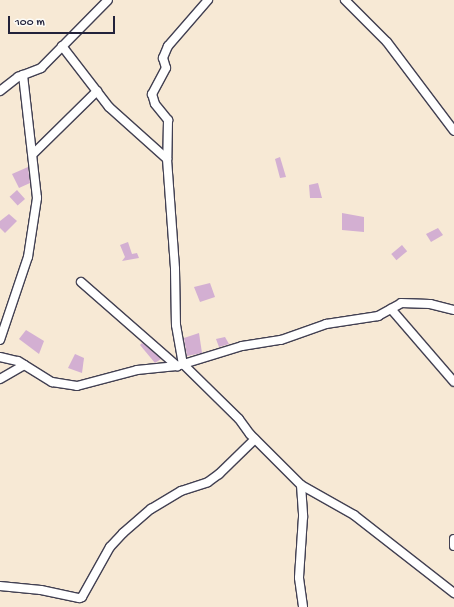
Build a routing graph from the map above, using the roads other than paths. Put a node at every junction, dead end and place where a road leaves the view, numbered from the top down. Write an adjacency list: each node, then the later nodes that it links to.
1 (108, 0): 4 (street)
2 (208, 0): 10 (street)
3 (345, 0): 8 (street)
4 (62, 46): 5 (street); 7 (street)
5 (23, 75): 6 (street); 9 (street)
6 (0, 91)
7 (96, 91): 9 (street); 10 (street)
8 (454, 132)
9 (33, 154): 14 (street)
10 (167, 159): 17 (street)
11 (81, 282): 17 (street)
12 (391, 309): 13 (street); 17 (street); 19 (street)
13 (454, 310)
14 (0, 340)
15 (0, 357): 16 (street)
16 (24, 365): 17 (street); 18 (street)
17 (180, 365): 20 (street)
18 (0, 379)
19 (454, 382)
20 (255, 439): 21 (street); 24 (street)
21 (301, 485): 25 (street); 26 (street)
22 (454, 539): 23 (street)
23 (454, 546)
24 (0, 586)
25 (454, 593)
26 (303, 607)

